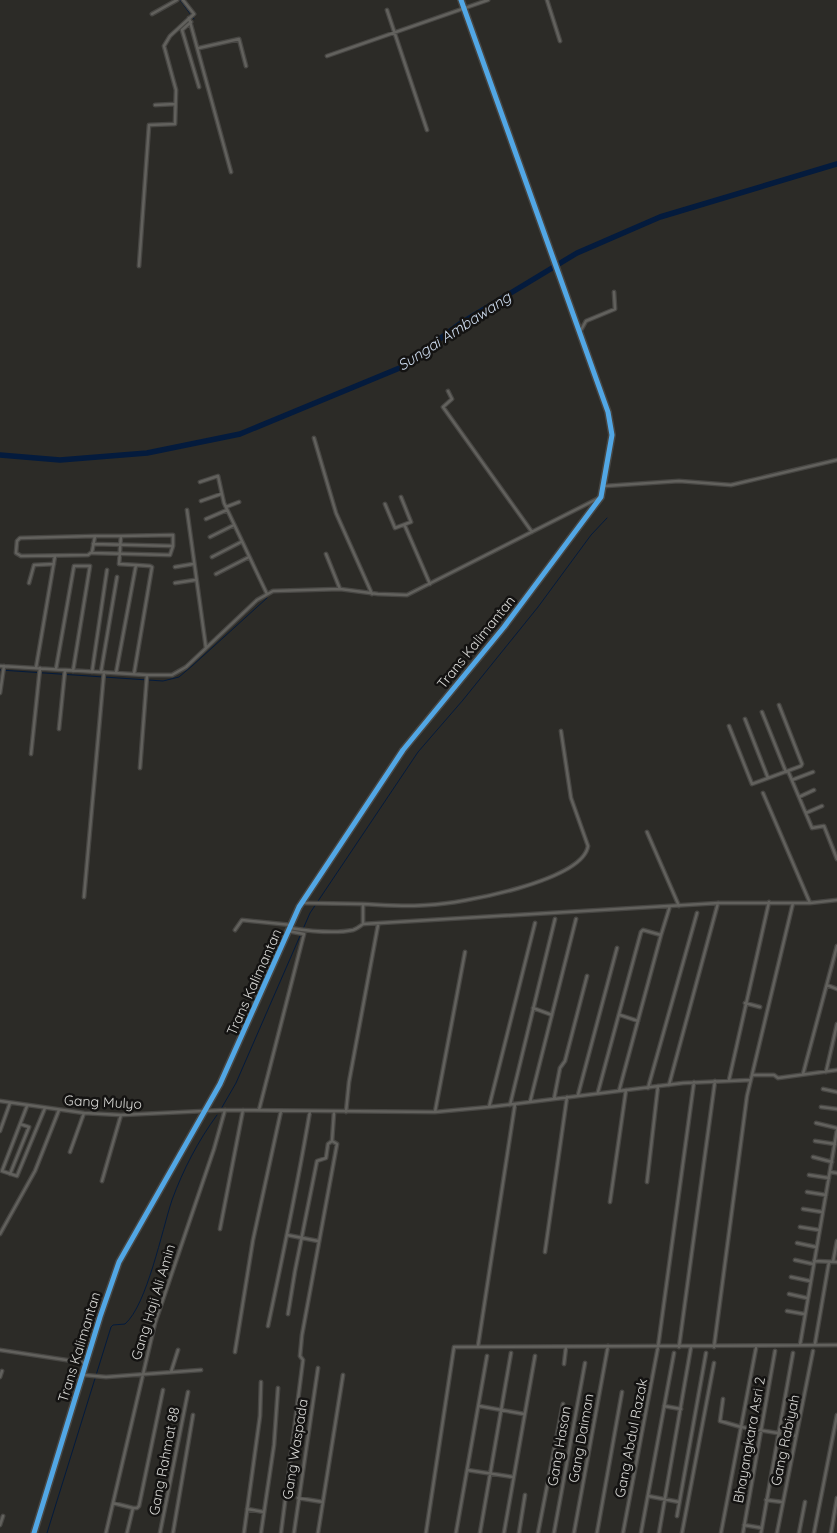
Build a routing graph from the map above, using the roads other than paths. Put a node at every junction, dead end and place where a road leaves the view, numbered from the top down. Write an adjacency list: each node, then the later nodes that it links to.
1 (176, 0): 8 (street)
2 (183, 0): 9 (street)
3 (462, 0): 6 (highway)
4 (488, 0): 6 (street)
5 (546, 0): 11 (street)
6 (464, 8): 10 (street); 22 (highway)
7 (387, 10): 10 (street)
8 (152, 14)
9 (191, 18): 12 (street); 15 (street); 16 (street)
10 (394, 32): 13 (street); 18 (street)
11 (560, 41)
12 (199, 48): 14 (street); 19 (street)
13 (327, 56)
14 (246, 66)
15 (199, 87)
16 (175, 104): 17 (street); 20 (street)
17 (155, 105)
18 (427, 130)
19 (231, 172)
20 (139, 266)
21 (614, 292): 22 (street)
22 (581, 330): 27 (highway)
23 (448, 390): 39 (street)
24 (314, 438): 66 (street)
25 (837, 460): 27 (street)
26 (200, 482): 28 (street)
27 (604, 486): 29 (highway)
28 (220, 494): 31 (street); 34 (street)
29 (601, 497): 39 (street); 102 (highway, Trans Kalimantan)
30 (401, 498): 38 (street)
31 (201, 501)
32 (239, 502): 34 (street)
33 (385, 504): 38 (street)
34 (227, 509): 36 (street); 37 (street)
35 (187, 510): 54 (street)
36 (206, 519)
37 (234, 525): 42 (street); 43 (street)
38 (405, 526): 63 (street)
39 (532, 532): 63 (street)
40 (95, 536): 41 (street); 44 (street); 50 (street)
41 (121, 536): 45 (street); 46 (street)
42 (210, 537)
43 (241, 542): 51 (street); 52 (street)
44 (93, 544): 45 (street); 47 (street)
45 (120, 544): 46 (street); 49 (street)
46 (173, 546): 49 (street)
47 (92, 553): 49 (street); 50 (street)
48 (326, 554): 64 (street)
49 (120, 555): 55 (street)
50 (55, 556): 53 (street)
51 (212, 557)
52 (249, 557): 58 (street); 65 (street)
53 (54, 564): 61 (street); 70 (street)
54 (193, 564): 56 (street); 60 (street)
55 (136, 565): 76 (street); 77 (street)
56 (175, 567)
57 (107, 570): 73 (street)
58 (216, 574)
59 (117, 577): 75 (street)
60 (195, 580): 62 (street); 67 (street)
61 (30, 583)
62 (175, 583)
63 (430, 584): 66 (street)
64 (340, 589): 65 (street); 66 (street)
65 (267, 594): 67 (street)
66 (372, 594)
67 (206, 648): 78 (street)
68 (0, 666): 69 (street)
69 (4, 669): 70 (street); 79 (street)
70 (39, 669): 71 (street); 86 (street)
71 (56, 670): 72 (street); 74 (street)
72 (73, 671): 73 (street); 74 (street)
73 (92, 672): 75 (street)
74 (65, 673): 84 (street)
75 (103, 673): 76 (street); 99 (street)
76 (116, 673): 77 (street)
77 (134, 674): 78 (street)
78 (146, 679): 87 (street)
79 (0, 693)
80 (779, 705): 88 (street)
81 (762, 712): 88 (street)
82 (745, 719): 90 (street)
83 (729, 726): 90 (street)
84 (59, 730)
85 (560, 731): 106 (street)
86 (31, 754)
87 (140, 768)
88 (787, 772): 90 (street); 91 (street)
89 (812, 772): 91 (street)
90 (768, 779)
91 (792, 780): 94 (street)
92 (814, 790): 94 (street)
93 (763, 793): 105 (street)
94 (799, 797): 96 (street)
95 (822, 806): 96 (street)
96 (806, 813): 98 (street)
97 (647, 832): 108 (street)
98 (837, 859)
99 (84, 897)
100 (837, 900): 105 (street)
101 (769, 902): 103 (street); 104 (street); 125 (street)
102 (301, 903): 106 (street); 115 (highway, Trans Kalimantan)
103 (718, 903): 108 (street); 140 (street)
104 (794, 903): 105 (street); 135 (street)
105 (810, 903)
106 (363, 904): 113 (street)
107 (670, 906): 108 (street); 114 (street); 118 (street)
108 (679, 906)
109 (697, 913): 142 (street)
110 (555, 919): 127 (street)
111 (576, 919): 128 (street)
112 (535, 923): 159 (street)
113 (363, 924): 114 (street); 117 (street)
114 (378, 924): 169 (street)
115 (290, 928): 116 (street); 117 (street); 162 (highway, Trans Kalimantan)
116 (234, 930)
117 (302, 931): 165 (street)
118 (661, 935): 129 (street); 130 (street)
119 (837, 946): 123 (street)
120 (617, 948): 148 (street)
121 (465, 952): 170 (street)
122 (587, 976): 150 (street)
123 (826, 985): 124 (street); 134 (street)
124 (837, 989)
125 (745, 1003): 126 (street); 137 (street)
126 (760, 1007)
127 (533, 1008): 128 (street); 155 (street)
128 (552, 1014): 152 (street)
129 (620, 1015): 130 (street); 146 (street)
130 (638, 1021): 144 (street)
131 (837, 1024): 133 (street)
132 (837, 1070): 133 (street)
133 (826, 1072): 134 (street)
134 (803, 1074): 135 (street)
135 (752, 1075): 138 (street)
136 (715, 1080): 137 (street, Gang Mulyo); 139 (street, Gang Mulyo); 224 (street)
137 (729, 1080): 138 (street, Gang Mulyo)
138 (751, 1080): 226 (street)
139 (694, 1082): 140 (street, Gang Mulyo); 223 (street, Gang Abdul Razak)
140 (669, 1085): 141 (street, Gang Mulyo)
141 (658, 1086): 142 (street, Gang Mulyo); 189 (street)
142 (648, 1088): 145 (street, Gang Mulyo)
143 (823, 1089): 147 (street)
144 (619, 1090): 145 (street, Gang Mulyo); 146 (street, Gang Mulyo)
145 (626, 1090): 192 (street)
146 (598, 1092): 148 (street, Gang Mulyo)
147 (837, 1092)
148 (578, 1095): 149 (street, Gang Mulyo)
149 (567, 1097): 150 (street, Gang Mulyo); 205 (street)
150 (554, 1099): 152 (street, Gang Mulyo)
151 (0, 1101): 153 (street, Gang Mulyo)
152 (530, 1102): 154 (street, Gang Mulyo)
153 (10, 1103): 156 (street, Gang Mulyo); 176 (street)
154 (516, 1104): 155 (street, Gang Mulyo); 220 (street)
155 (510, 1105): 159 (street, Gang Mulyo)
156 (27, 1106): 158 (street, Gang Mulyo); 174 (street)
157 (821, 1106): 160 (street)
158 (45, 1108): 161 (street, Gang Mulyo); 185 (street)
159 (489, 1108): 170 (street, Gang Mulyo)
160 (837, 1109)
161 (59, 1110): 171 (street, Gang Mulyo); 198 (street)
162 (205, 1110): 163 (street, Gang Mulyo); 172 (street, Gang Mulyo); 239 (highway, Trans Kalimantan)
163 (224, 1110): 164 (street, Gang Mulyo); 248 (street, Gang Haji Ali Amin)
164 (243, 1110): 165 (street, Gang Mulyo); 196 (street)
165 (259, 1110): 166 (street, Gang Mulyo)
166 (281, 1111): 167 (street, Gang Mulyo); 232 (street)
167 (310, 1111): 168 (street, Gang Mulyo); 199 (street)
168 (334, 1112): 169 (street, Gang Mulyo); 177 (street)
169 (346, 1112): 170 (street, Gang Mulyo)
170 (435, 1112)
171 (84, 1113): 172 (street, Gang Mulyo); 180 (street)
172 (121, 1115): 188 (street)
173 (816, 1123): 175 (street)
174 (20, 1124): 185 (street); 185 (street)
175 (837, 1130): 179 (street)
176 (0, 1131)
177 (332, 1141): 200 (street); 201 (street)
178 (815, 1141): 179 (street)
179 (835, 1144): 182 (street)
180 (70, 1152)
181 (813, 1158): 182 (street)
182 (832, 1162): 183 (street)
183 (830, 1172): 184 (street); 187 (street)
184 (837, 1173)
185 (10, 1174)
186 (809, 1175): 187 (street)
187 (829, 1178): 191 (street)
188 (102, 1181)
189 (647, 1182)
190 (807, 1192): 191 (street)
191 (826, 1195): 194 (street)
192 (610, 1202)
193 (804, 1209): 194 (street)
194 (822, 1212): 197 (street)
195 (800, 1226): 197 (street)
196 (220, 1229)
197 (819, 1230): 204 (street)
198 (0, 1234)
199 (287, 1234): 200 (street); 216 (street)
200 (303, 1238): 201 (street); 214 (street)
201 (318, 1241): 298 (street)
202 (837, 1241): 207 (street)
203 (797, 1243): 204 (street)
204 (816, 1247): 208 (street)
205 (545, 1252)
206 (795, 1260): 208 (street)
207 (833, 1262): 208 (street); 219 (street)
208 (813, 1263): 210 (street)
209 (791, 1277): 210 (street)
210 (810, 1281): 212 (street)
211 (789, 1294): 212 (street)
212 (807, 1298): 215 (street)
213 (787, 1311): 215 (street)
214 (288, 1314)
215 (804, 1314): 218 (street)
216 (268, 1326)
217 (837, 1344): 219 (street)
218 (800, 1345): 219 (street); 226 (street)
219 (815, 1345)
220 (478, 1346): 222 (street); 301 (street)
221 (608, 1346): 222 (street); 223 (street); 308 (street, Gang Daiman)
222 (566, 1347): 242 (street)
223 (658, 1347): 224 (street); 310 (street, Gang Abdul Razak)
224 (679, 1347): 225 (street)
225 (692, 1347): 226 (street); 260 (street)
226 (714, 1347)
227 (756, 1348): 265 (street)
228 (0, 1350): 239 (street)
229 (178, 1350): 246 (street)
230 (775, 1350): 266 (street, Bhayangkara Asri 2)
231 (813, 1351): 268 (street, Gang Rabiyah)
232 (235, 1352)
233 (510, 1353): 261 (street)
234 (674, 1353): 259 (street)
235 (706, 1353): 279 (street)
236 (793, 1353): 267 (street, Bhayangkara Asri 2)
237 (487, 1356): 258 (street)
238 (535, 1356): 262 (street)
239 (86, 1362): 247 (highway, Trans Kalimantan)
240 (714, 1362): 313 (street)
241 (585, 1363): 307 (street, Gang Hasan)
242 (564, 1364)
243 (318, 1368): 274 (street, Gang Waspada)
244 (201, 1370): 246 (street)
245 (2, 1371): 250 (street)
246 (170, 1372): 248 (street)
247 (82, 1374): 248 (street); 291 (highway, Trans Kalimantan)
248 (142, 1374): 282 (street, Gang Haji Ali Amin)
249 (343, 1375): 278 (street)
250 (0, 1377)
251 (262, 1382): 284 (street)
252 (278, 1388): 285 (street)
253 (163, 1390): 283 (street)
254 (188, 1392): 294 (street, Gang Rahmat 88)
255 (622, 1392): 309 (street)
256 (723, 1399): 265 (street)
257 (563, 1404): 306 (street)
258 (479, 1406): 261 (street); 269 (street)
259 (664, 1406): 260 (street); 273 (street)
260 (681, 1409): 276 (street)
261 (502, 1410): 262 (street); 270 (street)
262 (524, 1414): 271 (street)
263 (193, 1415): 295 (street)
264 (837, 1415): 319 (street)
265 (741, 1427): 266 (street); 314 (street)
266 (760, 1430): 267 (street); 289 (street, Bhayangkara Asri 2)
267 (778, 1433): 268 (street); 277 (street, Bhayangkara Asri 2)
268 (796, 1436): 280 (street, Gang Rabiyah)
269 (467, 1470): 270 (street); 302 (street)
270 (490, 1474): 271 (street); 303 (street)
271 (513, 1477): 304 (street)
272 (524, 1495): 305 (street)
273 (648, 1496): 276 (street); 311 (street)
274 (298, 1498): 278 (street); 299 (street, Gang Waspada)
275 (837, 1498): 320 (street)
276 (665, 1499): 279 (street); 312 (street)
277 (766, 1500): 280 (street); 290 (street, Bhayangkara Asri 2)
278 (323, 1502): 300 (street)
279 (679, 1502): 287 (street)
280 (782, 1502): 317 (street, Gang Rabiyah)
281 (805, 1502): 318 (street)
282 (113, 1503): 283 (street); 292 (street, Gang Haji Ali Amin)
283 (133, 1508): 293 (street)
284 (247, 1509): 285 (street); 296 (street)
285 (264, 1512): 297 (street)
286 (2, 1516): 288 (street)
287 (677, 1516)
288 (0, 1525)
289 (744, 1526): 290 (street); 315 (street, Bhayangkara Asri 2)
290 (762, 1528): 316 (street, Bhayangkara Asri 2)
291 (34, 1533)
292 (106, 1533)
293 (127, 1533)
294 (160, 1533)
295 (173, 1533)
296 (244, 1533)
297 (262, 1533)
298 (281, 1533)
299 (294, 1533)
300 (318, 1533)
301 (426, 1533)
302 (456, 1533)
303 (480, 1533)
304 (504, 1533)
305 (519, 1533)
306 (538, 1533)
307 (554, 1533)
308 (574, 1533)
309 (597, 1533)
310 (624, 1533)
311 (641, 1533)
312 (659, 1533)
313 (682, 1533)
314 (721, 1533)
315 (743, 1533)
316 (761, 1533)
317 (777, 1533)
318 (799, 1533)
319 (814, 1533)
320 (831, 1533)

